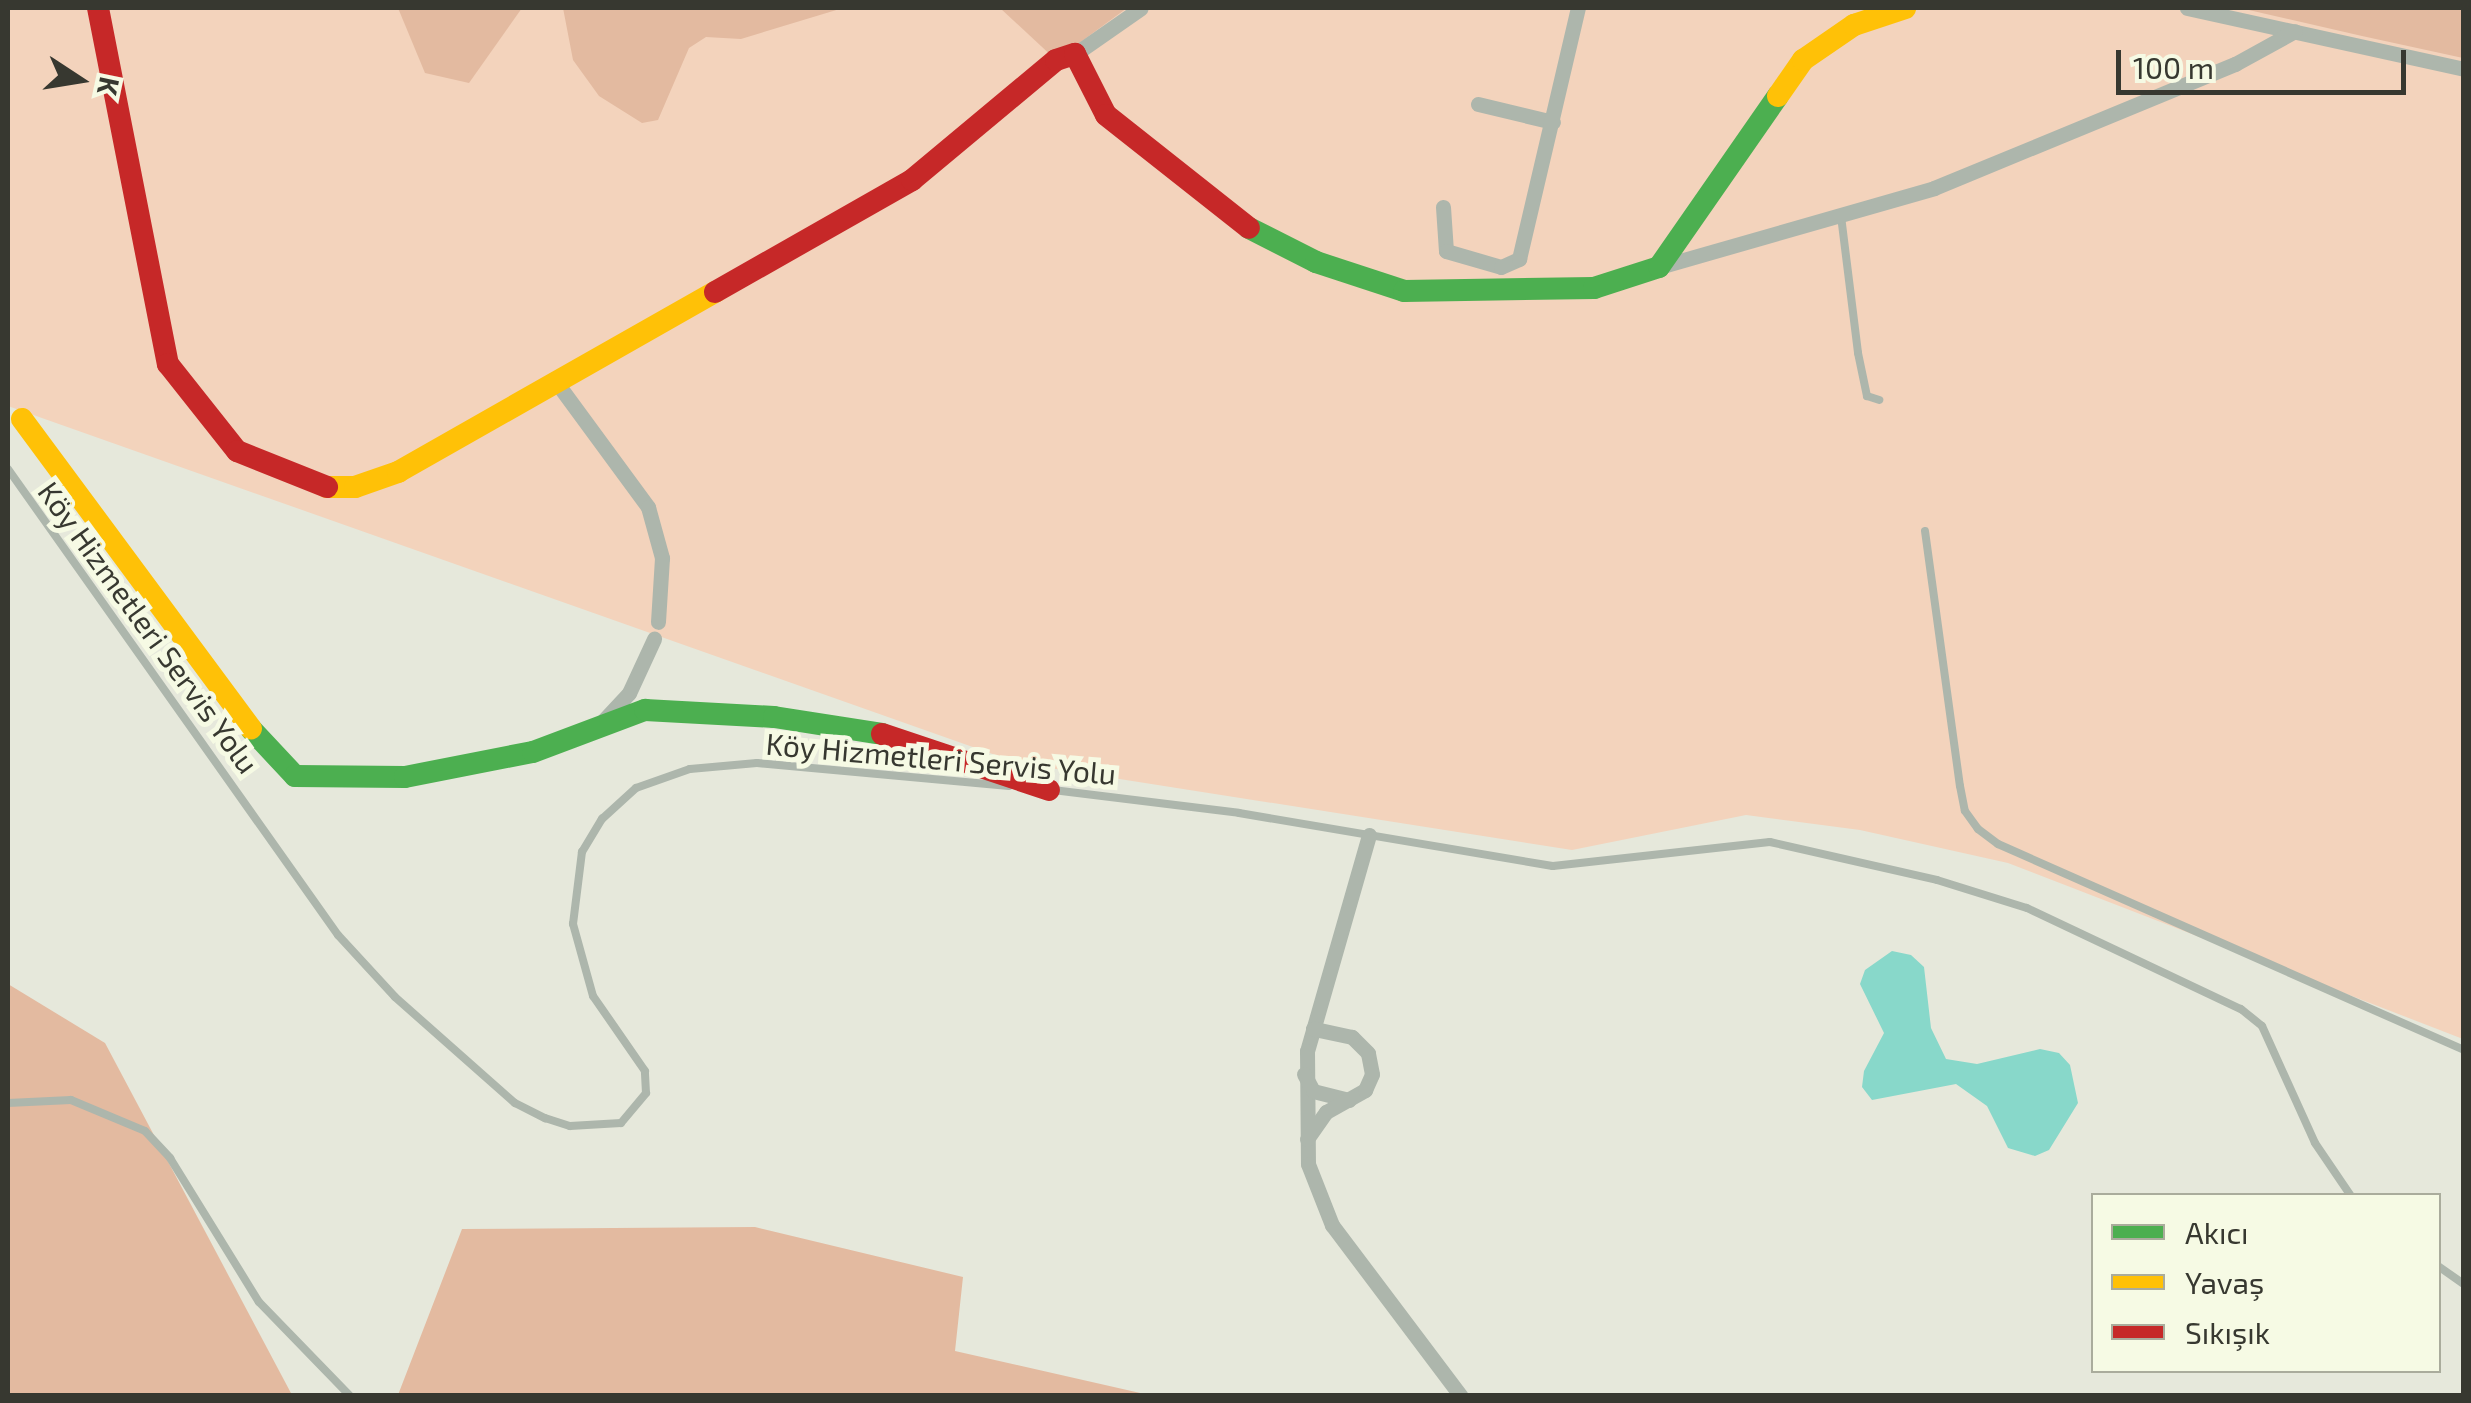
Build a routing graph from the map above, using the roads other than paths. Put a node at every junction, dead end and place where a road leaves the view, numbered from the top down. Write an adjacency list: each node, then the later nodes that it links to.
1 (98, 8): 14 (street)
2 (1142, 8): 7 (street)
3 (1578, 8): 10 (street)
4 (1904, 8): 13 (street)
5 (2187, 8): 6 (street)
6 (2295, 31): 8 (street); 12 (street)
7 (1075, 54): 13 (street); 14 (street)
8 (2464, 69)
9 (1478, 104): 10 (street)
10 (1553, 122): 11 (street)
11 (1443, 208)
12 (1842, 216): 13 (street); 15 (lane)
13 (1659, 267)
14 (554, 380): 19 (street)
15 (1878, 400)
16 (22, 419): 21 (street)
17 (8, 470): 22 (lane, Köy Hizmetleri Servis Yolu)
18 (1925, 531): 25 (lane)
19 (658, 622)
20 (654, 638): 21 (street)
21 (601, 723): 22 (street)
22 (1049, 790): 23 (lane, Köy Hizmetleri Servis Yolu)
23 (1369, 835): 24 (street); 30 (lane, Köy Hizmetleri Servis Yolu)
24 (1313, 1028): 26 (street); 27 (street)
25 (2464, 1050)
26 (1304, 1074): 27 (street); 29 (street)
27 (1353, 1100): 29 (street)
28 (8, 1102): 33 (lane)
29 (1305, 1143): 34 (street)
30 (2349, 1193)
31 (2441, 1268): 32 (lane)
32 (2464, 1284)
33 (350, 1396)
34 (1461, 1396)

